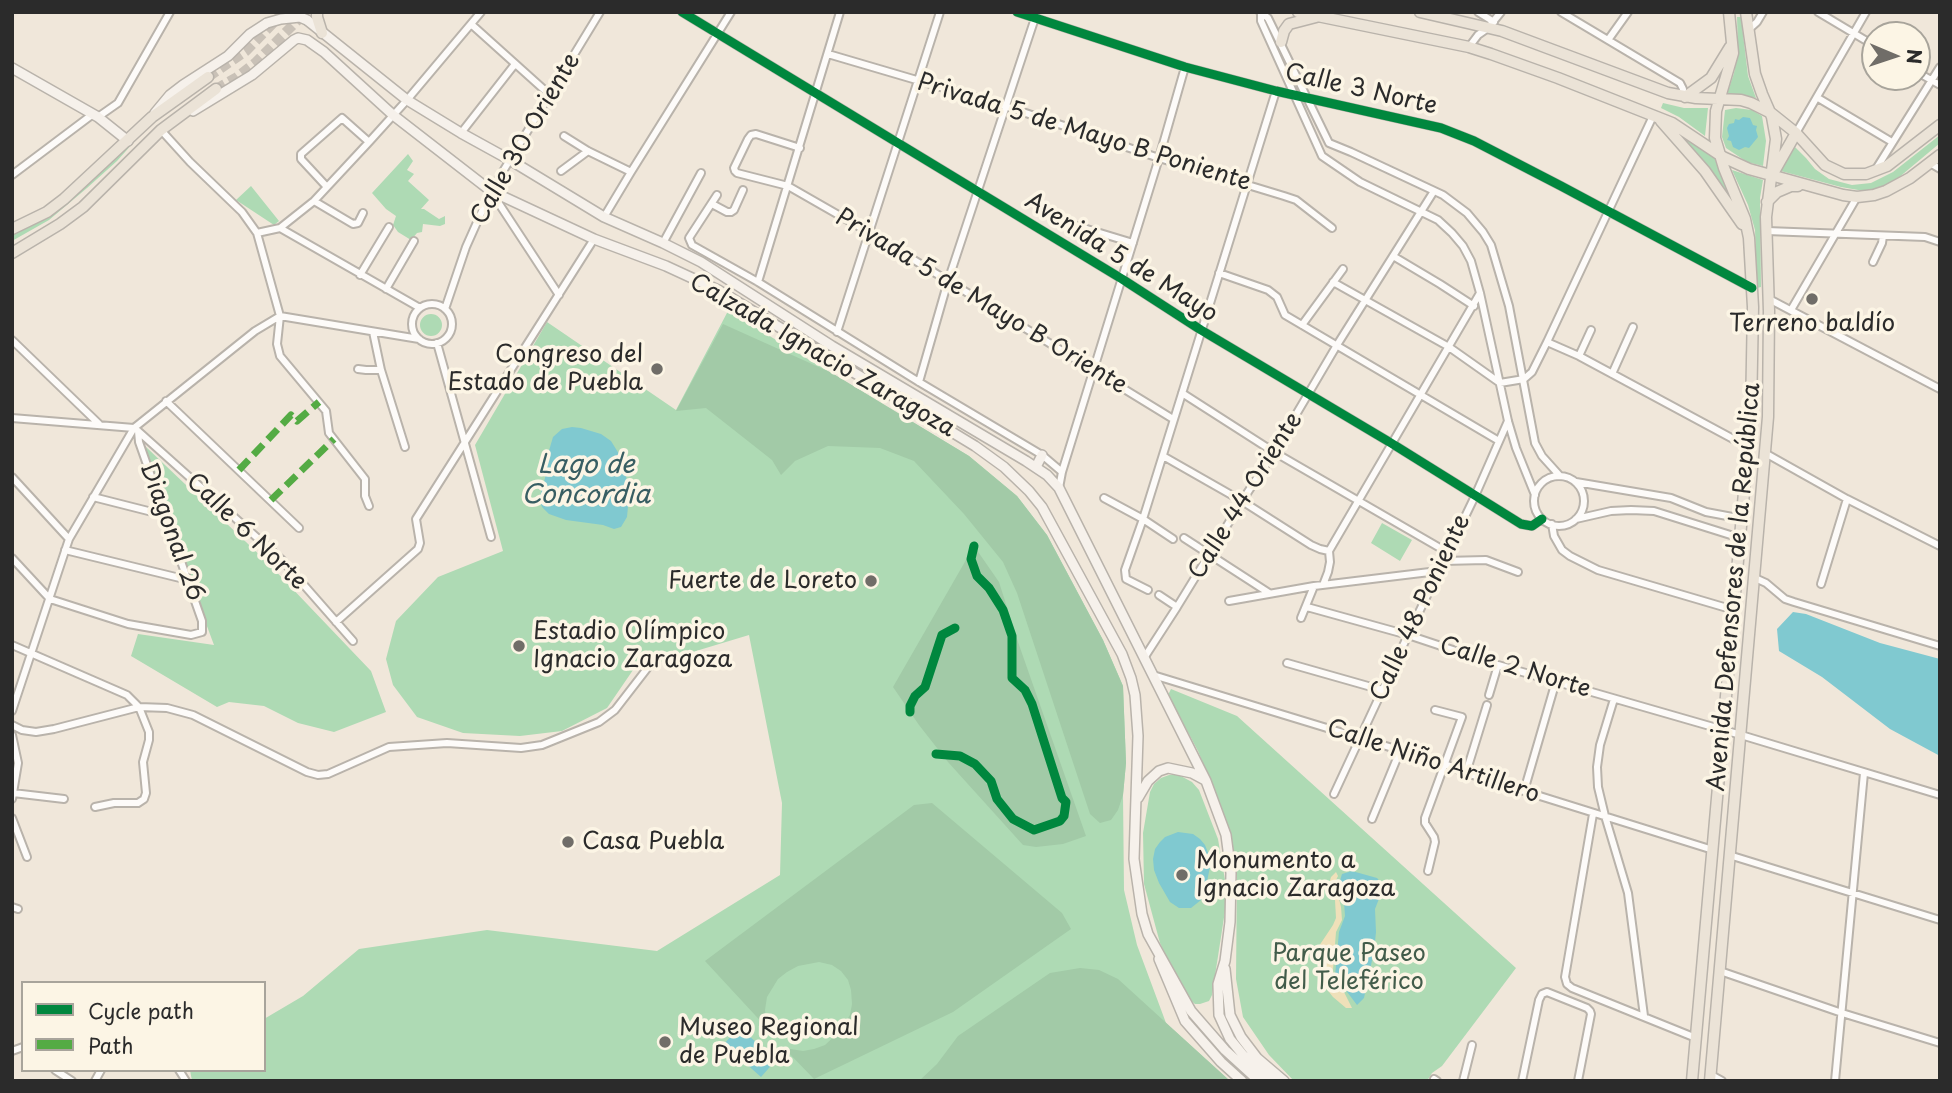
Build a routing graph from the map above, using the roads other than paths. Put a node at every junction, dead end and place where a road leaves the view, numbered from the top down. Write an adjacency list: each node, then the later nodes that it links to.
1 (170, 12): 59 (street)
2 (317, 12): 28 (main road)
3 (481, 12): 25 (street)
4 (600, 12): 48 (street, Calle 30 Oriente)
5 (682, 12): 30 (street, Avenida 5 de Mayo)
6 (731, 12): 30 (street)
7 (841, 12): 36 (street)
8 (940, 12): 43 (street)
9 (1017, 12): 24 (street, Calle 3 Norte)
10 (1298, 12): 23 (main road)
11 (1420, 12): 26 (main road)
12 (1478, 12): 26 (street)
13 (1501, 12): 26 (street)
14 (1561, 12): 32 (street)
15 (1628, 12): 32 (street)
16 (1729, 12): 34 (main road, Avenida Defensores de la República)
17 (1746, 12): 27 (main road)
18 (1763, 12): 27 (street)
19 (1818, 12): 29 (street)
20 (1866, 12): 29 (street)
21 (1261, 13): 33 (street); 50 (street)
22 (300, 16): 28 (main road, Calzada Ignacio Zaragoza); 60 (main road, bridge)
23 (1320, 16): 33 (main road); 35 (main road)
24 (1035, 18): 38 (street, Calle 3 Norte); 56 (street)
25 (471, 24): 37 (street); 55 (street)
26 (1491, 25): 35 (street); 52 (main road)
27 (1748, 30): 41 (main road)
28 (322, 33): 55 (main road, Calzada Ignacio Zaragoza)
29 (1854, 33): 31 (street); 53 (street)
30 (717, 34): 49 (street, Avenida 5 de Mayo); 80 (street)
31 (1861, 37)
32 (1608, 40): 52 (street)
33 (1281, 42): 51 (street)
34 (1732, 44): 52 (main road); 54 (main road, Avenida Defensores de la República)
35 (1469, 47): 61 (main road)
36 (828, 54): 43 (street, Privada 5 de Mayo B Poniente); 49 (street)
37 (515, 64): 48 (street); 64 (street)
38 (1185, 67): 47 (street, Calle 3 Norte); 75 (street)
39 (1940, 67): 44 (street)
40 (12, 69): 59 (main road)
41 (1755, 74): 57 (main road); 65 (main road)
42 (208, 77): 60 (main road)
43 (917, 80): 56 (street, Privada 5 de Mayo B Poniente); 70 (street)
44 (1932, 80): 45 (street); 69 (street)
45 (1940, 85)
46 (216, 89): 63 (main road)
47 (1276, 91): 50 (street, Calle 3 Norte); 85 (street)
48 (550, 95): 76 (street, Calle 30 Oriente)
49 (815, 95): 70 (street, Avenida 5 de Mayo); 71 (street)
50 (1293, 95): 51 (street, Calle 3 Norte); 99 (street)
51 (1306, 97): 91 (street); 98 (street, Calle 3 Norte)
52 (1684, 97): 54 (main road)
53 (1818, 98): 65 (street); 69 (street)
54 (1719, 99): 57 (main road); 73 (main road, Avenida Defensores de la República)
55 (407, 100): 58 (street); 64 (main road, Calzada Ignacio Zaragoza)
56 (1005, 106): 75 (street, Privada 5 de Mayo B Poniente); 92 (street)
57 (1771, 113): 65 (main road); 84 (main road, Avenida Defensores de la República)
58 (393, 115): 63 (main road, Calzada Ignacio Zaragoza); 68 (street); 90 (main road, Calzada Ignacio Zaragoza)
59 (96, 116): 67 (main road); 83 (street)
60 (152, 117): 67 (main road)
61 (1655, 117): 73 (main road); 98 (street); 111 (main road)
62 (1940, 125): 81 (main road)
63 (161, 130): 108 (street); 118 (main road)
64 (461, 133): 76 (main road, Calzada Ignacio Zaragoza)
65 (1796, 133): 81 (main road); 84 (main road)
66 (564, 135): 72 (street)
67 (128, 141): 106 (main road)
68 (369, 142): 88 (street); 88 (street)
69 (1892, 142): 81 (street)
70 (898, 144): 92 (street, Avenida 5 de Mayo); 109 (street)
71 (800, 148): 87 (street); 87 (street, Privada 5 de Mayo B Oriente)
72 (588, 150): 79 (street); 80 (street)
73 (1719, 155): 84 (main road); 111 (main road, Avenida Defensores de la República)
74 (1940, 155): 77 (main road)
75 (1159, 158): 85 (street, Privada 5 de Mayo B Poniente); 117 (street)
76 (510, 160): 90 (street, Calle 30 Oriente); 101 (main road, Calzada Ignacio Zaragoza)
77 (1930, 163): 78 (street); 94 (main road)
78 (1940, 169)
79 (561, 171)
80 (631, 172): 101 (street)
81 (1875, 172)
82 (701, 173): 116 (street)
83 (12, 175)
84 (1771, 176): 86 (main road); 96 (main road, Avenida Defensores de la República)
85 (1247, 184): 105 (street, Privada 5 de Mayo B Poniente); 125 (street)
86 (1806, 185): 94 (main road); 96 (main road)
87 (788, 186): 109 (street, Privada 5 de Mayo B Oriente); 129 (street)
88 (327, 187): 95 (street)
89 (743, 190): 97 (street)
90 (491, 191): 113 (main road, Calzada Ignacio Zaragoza); 134 (street); 139 (street, Calle 30 Oriente)
91 (1434, 191): 99 (street, Calle 44 Oriente); 159 (street)
92 (977, 192): 127 (street, Avenida 5 de Mayo); 128 (street)
93 (717, 195): 97 (street)
94 (1857, 197): 110 (street)
95 (314, 201): 100 (street); 104 (street)
96 (1766, 203): 107 (main road, Avenida Defensores de la República)
97 (712, 204): 120 (street)
98 (1609, 210): 131 (street, Calle 3 Norte); 150 (street)
99 (1421, 212): 119 (street, Calle 44 Oriente); 133 (street)
100 (363, 213)
101 (604, 217): 116 (main road, Calzada Ignacio Zaragoza)
102 (1068, 223): 117 (street)
103 (389, 227): 126 (street)
104 (279, 228): 108 (street); 126 (street)
105 (1332, 228)
106 (12, 229)
107 (1766, 231): 110 (street); 136 (main road, Avenida Defensores de la República)
108 (257, 233): 141 (street)
109 (870, 233): 128 (street, Privada 5 de Mayo B Oriente); 147 (street)
110 (1837, 233): 112 (street); 140 (street)
111 (1749, 234): 131 (main road, Avenida Defensores de la República)
112 (1883, 236): 115 (street); 122 (street)
113 (594, 239): 134 (street); 266 (main road, Calzada Ignacio Zaragoza)
114 (414, 241): 132 (street)
115 (1940, 242)
116 (663, 243): 120 (main road, Calzada Ignacio Zaragoza)
117 (1133, 243): 127 (street)
118 (12, 253)
119 (1393, 256): 135 (street, Calle 44 Oriente); 137 (street)
120 (703, 257): 121 (street); 124 (main road, Calzada Ignacio Zaragoza)
121 (723, 262): 124 (street); 129 (street)
122 (1873, 262)
123 (1343, 269): 130 (street)
124 (719, 273): 183 (main road, Calzada Ignacio Zaragoza)
125 (1219, 273): 142 (street); 144 (street)
126 (360, 275): 132 (street)
127 (1122, 279): 144 (street, Avenida 5 de Mayo); 157 (street)
128 (948, 281): 157 (street, Privada 5 de Mayo B Oriente); 160 (street)
129 (758, 282): 147 (street)
130 (1333, 282): 135 (street); 142 (street)
131 (1752, 288): 178 (main road, Avenida Defensores de la República)
132 (386, 289): 138 (street)
133 (1480, 293): 137 (street); 161 (street)
134 (559, 295): 174 (street)
135 (1366, 299): 152 (street, Calle 44 Oriente); 153 (street)
136 (1769, 299): 140 (street); 180 (main road, Avenida Defensores de la República)
137 (1474, 306): 153 (street)
138 (420, 308): 139 (street); 148 (street)
139 (445, 309): 151 (street)
140 (1791, 310): 162 (street)
141 (280, 316): 146 (street); 166 (street); 196 (street)
142 (1303, 325): 152 (street)
143 (1633, 327): 158 (street)
144 (1201, 330): 163 (street); 164 (street, Avenida 5 de Mayo)
145 (1591, 330): 154 (street)
146 (373, 332): 148 (street); 156 (street)
147 (837, 332): 160 (street)
148 (419, 339): 151 (street)
149 (12, 340): 171 (street)
150 (1548, 342): 154 (street); 159 (street)
151 (437, 343): 174 (street)
152 (1337, 345): 164 (street, Calle 44 Oriente); 165 (street)
153 (1449, 347): 161 (street); 165 (street)
154 (1579, 356): 158 (street)
155 (358, 369): 156 (street)
156 (381, 370): 177 (street)
157 (1093, 371): 169 (street, Privada 5 de Mayo B Oriente); 184 (street)
158 (1612, 374): 178 (street)
159 (1524, 379): 161 (street); 185 (street)
160 (919, 382): 181 (street)
161 (1500, 383): 170 (street)
162 (1940, 389)
163 (1182, 393): 169 (street); 179 (street)
164 (1308, 395): 176 (street, Avenida 5 de Mayo); 179 (street, Calle 44 Oriente)
165 (1420, 395): 175 (street); 176 (street)
166 (166, 401): 173 (street); 203 (street)
167 (12, 418): 168 (street)
168 (21, 419): 171 (street); 172 (street)
169 (1173, 419): 182 (street)
170 (1508, 422): 175 (street, Calle 48 Poniente); 189 (street)
171 (99, 424): 173 (street)
172 (12, 426)
173 (136, 429): 191 (street); 197 (street, Diagonal 26); 232 (street, Calle 6 Norte)
174 (465, 442): 204 (street); 232 (street)
175 (1499, 442): 190 (street, Calle 48 Poniente)
176 (1391, 443): 190 (street, Avenida 5 de Mayo); 194 (street)
177 (405, 447)
178 (1748, 447): 201 (main road, Avenida Defensores de la República)
179 (1274, 452): 194 (street); 195 (street, Calle 44 Oriente)
180 (1765, 453): 193 (street); 218 (main road, Avenida Defensores de la República)
181 (1042, 455): 183 (main road); 184 (street)
182 (1163, 456): 195 (street); 198 (street)
183 (1036, 467): 188 (main road, Calzada Ignacio Zaragoza)
184 (1062, 472): 188 (street)
185 (1560, 476): 187 (street); 189 (street)
186 (12, 477): 207 (street)
187 (1576, 482): 200 (street); 201 (street)
188 (1059, 488): 239 (main road, Calzada Ignacio Zaragoza)
189 (1535, 495): 199 (street)
190 (1475, 496): 199 (street, Avenida 5 de Mayo); 212 (street, Calle 48 Poniente)
191 (93, 497): 197 (street); 207 (street)
192 (1104, 498): 198 (street)
193 (1847, 499): 209 (street); 220 (street)
194 (1357, 500): 211 (street); 212 (street)
195 (1242, 501): 211 (street); 213 (street, Calle 44 Oriente)
196 (369, 506)
197 (164, 515): 219 (street, Diagonal 26)
198 (1143, 519): 208 (street); 223 (street)
199 (1542, 519): 202 (street)
200 (1576, 519): 202 (street); 206 (street)
201 (1743, 519): 206 (main road, Avenida Defensores de la República)
202 (1552, 524): 230 (street)
203 (299, 527)
204 (491, 537)
205 (1184, 538): 213 (street)
206 (1741, 538): 230 (main road, Avenida Defensores de la República)
207 (69, 539): 210 (street)
208 (1173, 539)
209 (1940, 547)
210 (65, 550): 219 (street); 226 (street)
211 (1329, 551): 221 (street)
212 (1447, 552): 215 (street, Calle 48 Poniente)
213 (1210, 555): 224 (street); 228 (street, Calle 44 Oriente)
214 (12, 558): 226 (street)
215 (1443, 561): 216 (street, Calle 48 Poniente); 217 (street)
216 (1438, 571): 221 (street); 233 (street, Calle 48 Poniente)
217 (1518, 572)
218 (1755, 578): 236 (street); 254 (main road, Avenida Defensores de la República)
219 (188, 580): 226 (street, Diagonal 26)
220 (1821, 584)
221 (1323, 585): 222 (street)
222 (1314, 586): 224 (street); 229 (street)
223 (1148, 590)
224 (1269, 593): 227 (street)
225 (1159, 595): 228 (street)
226 (50, 598): 237 (street)
227 (1229, 601)
228 (1177, 607): 239 (street, Calle 44 Oriente)
229 (1307, 607): 231 (street); 233 (street, Calle 2 Norte)
230 (1735, 611): 252 (main road, Avenida Defensores de la República)
231 (1301, 618)
232 (336, 622): 234 (street, Calle 6 Norte)
233 (1408, 635): 241 (street, Calle 2 Norte); 244 (street, Calle 48 Poniente)
234 (353, 642)
235 (12, 645): 237 (street)
236 (1940, 646)
237 (31, 653): 248 (street); 250 (street)
238 (656, 657): 248 (street)
239 (1144, 658): 242 (main road, Calzada Ignacio Zaragoza)
240 (1287, 663): 244 (street)
241 (1497, 665): 243 (street, Calle 2 Norte); 245 (street)
242 (1153, 675): 255 (street, Calle Niño Artillero); 260 (main road, Calzada Ignacio Zaragoza)
243 (1556, 681): 246 (street, Calle 2 Norte); 261 (street)
244 (1382, 690): 255 (street, Calle 48 Poniente)
245 (1489, 695)
246 (1614, 699): 252 (street, Calle 2 Norte); 269 (street)
247 (1487, 705): 258 (street)
248 (139, 707): 251 (street); 267 (street)
249 (1435, 710): 257 (street)
250 (12, 711)
251 (12, 725)
252 (1724, 730): 254 (street, Calle 2 Norte); 272 (main road, Avenida Defensores de la República)
253 (12, 734): 264 (street)
254 (1741, 735): 259 (street, Calle 2 Norte); 273 (main road, Avenida Defensores de la República)
255 (1360, 738): 256 (street, Calle Niño Artillero); 262 (street, Calle 48 Poniente)
256 (1400, 751): 257 (street, Calle Niño Artillero); 271 (street)
257 (1445, 764): 258 (street, Calle Niño Artillero); 275 (street)
258 (1466, 773): 261 (street, Calle Niño Artillero)
259 (1864, 773): 263 (street, Calle 2 Norte); 276 (street)
260 (1206, 781): 266 (main road); 279 (main road, Calzada Ignacio Zaragoza)
261 (1524, 791): 268 (street, Calle Niño Artillero)
262 (1334, 794)
263 (1940, 795)
264 (13, 796): 265 (street)
265 (64, 799)
266 (1135, 803): 278 (main road, Calzada Ignacio Zaragoza)
267 (95, 807)
268 (1594, 814): 269 (street, Calle Niño Artillero); 282 (street)
269 (1605, 816): 272 (street, Calle Niño Artillero); 282 (street)
270 (12, 818): 274 (street)
271 (1372, 819)
272 (1713, 850): 283 (main road, Avenida Defensores de la República)
273 (1729, 855): 276 (street); 280 (main road, Avenida Defensores de la República)
274 (27, 857)
275 (1428, 871)
276 (1854, 893): 277 (street); 281 (street)
277 (1940, 920)
278 (1158, 953): 287 (main road, Calzada Ignacio Zaragoza); 288 (main road, Calzada Ignacio Zaragoza)
279 (1225, 961): 289 (main road, Calzada Ignacio Zaragoza); 290 (main road, Calzada Ignacio Zaragoza)
280 (1720, 971): 281 (street); 286 (main road, Avenida Defensores de la República)
281 (1842, 1013): 284 (street); 296 (street)
282 (1644, 1016): 283 (street)
283 (1696, 1038): 294 (main road, Avenida Defensores de la República)
284 (1940, 1043)
285 (1472, 1045): 291 (street)
286 (1711, 1078): 295 (street)
287 (1242, 1081)
288 (1259, 1081)
289 (1271, 1081)
290 (1284, 1081)
291 (1463, 1081)
292 (1522, 1081): 293 (street)
293 (1578, 1081)
294 (1692, 1081)
295 (1722, 1081)
296 (1835, 1081)

